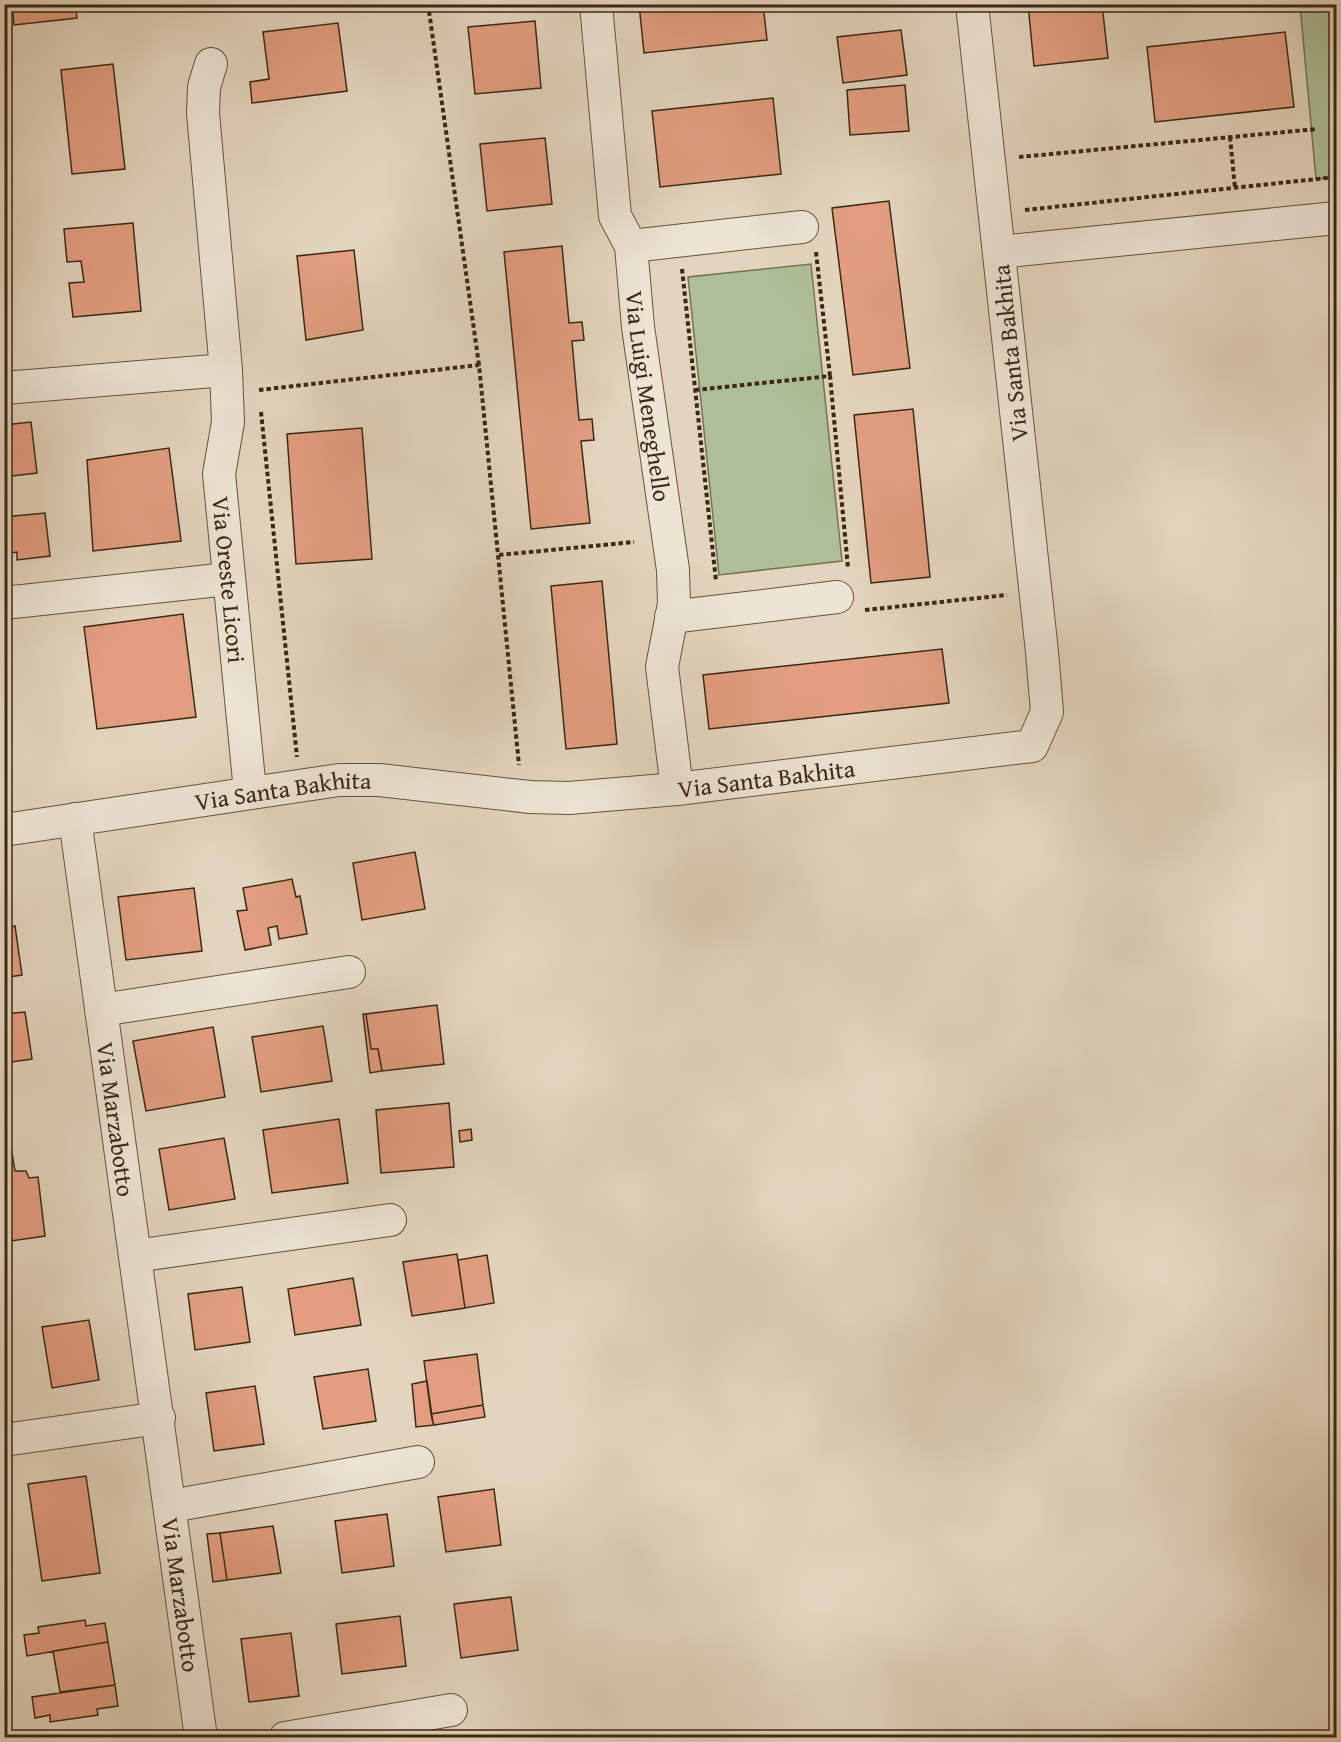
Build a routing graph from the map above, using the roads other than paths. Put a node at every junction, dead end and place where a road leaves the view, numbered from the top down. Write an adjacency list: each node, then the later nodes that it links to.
1 (596, 4): 6 (street, Via Luigi Meneghello)
2 (972, 4): 7 (street, Via Santa Bakhita)
3 (212, 64): 8 (street, Via Oreste Licori)
4 (1336, 218): 7 (street, Via Santa Bakhita)
5 (809, 236): 6 (street)
6 (631, 246): 13 (street, Via Luigi Meneghello)
7 (999, 252): 14 (street, Via Santa Bakhita)
8 (226, 370): 9 (street); 10 (street, Via Oreste Licori)
9 (4, 388)
10 (228, 579): 12 (street); 15 (street, Via Oreste Licori)
11 (850, 594): 13 (street)
12 (4, 603)
13 (671, 617): 14 (street, Via Luigi Meneghello)
14 (677, 789): 15 (street, Via Santa Bakhita)
15 (250, 791): 16 (street, Via Santa Bakhita)
16 (75, 819): 17 (street, Via Santa Bakhita); 19 (street, Via Marzabotto)
17 (4, 830)
18 (349, 972): 19 (street)
19 (100, 1011): 21 (street, Via Marzabotto)
20 (390, 1220): 21 (street)
21 (135, 1256): 22 (street, Via Marzabotto)
22 (159, 1418): 23 (street); 25 (street, Via Marzabotto)
23 (4, 1440)
24 (418, 1462): 25 (street)
25 (171, 1506): 27 (street, Via Marzabotto)
26 (451, 1710): 28 (street)
27 (201, 1737)
28 (285, 1737)

